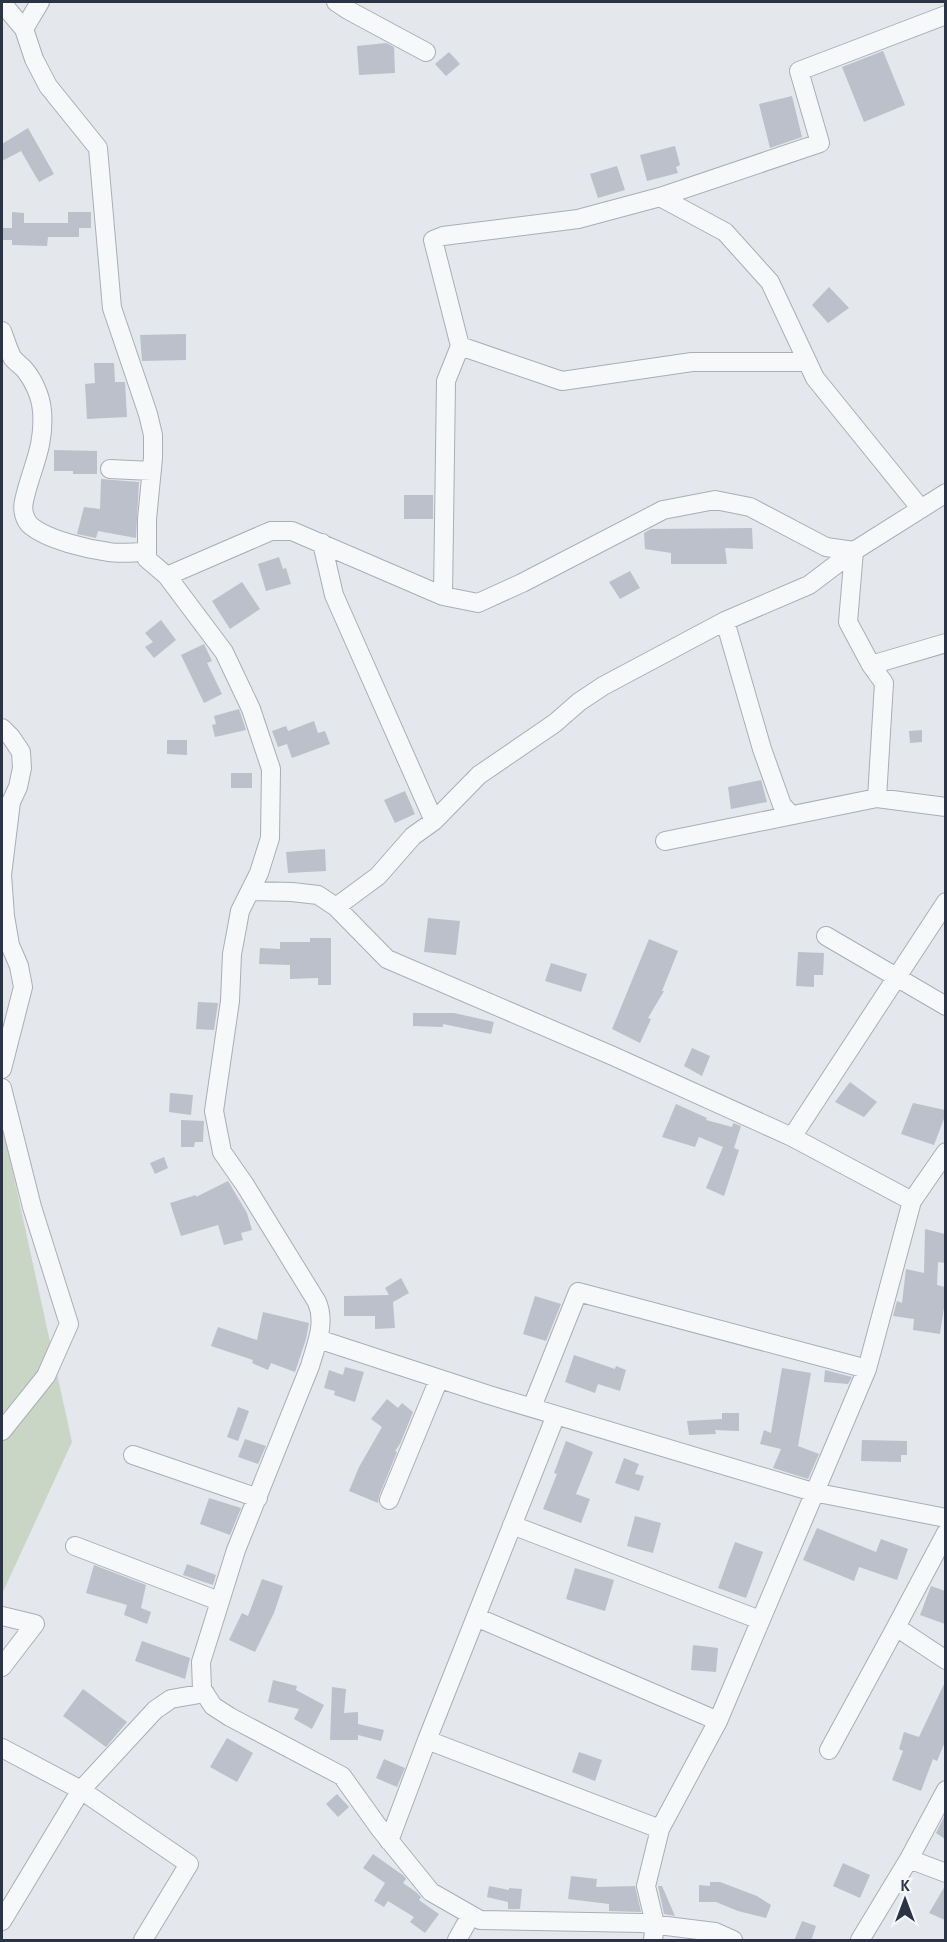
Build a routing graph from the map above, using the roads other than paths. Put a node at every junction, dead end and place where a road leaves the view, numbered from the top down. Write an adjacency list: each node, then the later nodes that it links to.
1 (40, 2): 5 (street)
2 (336, 2): 6 (street)
3 (2, 3): 5 (street)
4 (945, 15): 7 (street)
5 (24, 29): 13 (street)
6 (426, 51)
7 (660, 197): 9 (street); 11 (street)
8 (2, 331): 10 (street)
9 (460, 346): 11 (street); 20 (street)
10 (7, 361): 18 (street)
11 (807, 362): 15 (street)
12 (110, 469): 13 (street)
13 (152, 471): 18 (street)
14 (945, 493): 15 (street)
15 (921, 509): 17 (street)
16 (322, 543): 19 (street); 20 (street); 28 (street)
17 (854, 551): 20 (street); 21 (street); 23 (street)
18 (146, 552): 19 (street)
19 (166, 576): 30 (street)
20 (443, 596)
21 (725, 621): 27 (street); 28 (street)
22 (945, 643): 23 (street)
23 (871, 665): 25 (street)
24 (2, 728): 36 (street)
25 (877, 798): 26 (street); 27 (street)
26 (945, 807)
27 (790, 815): 29 (street)
28 (434, 821): 32 (street)
29 (665, 841)
30 (249, 891): 32 (street); 41 (street)
31 (945, 902): 34 (street)
32 (336, 907): 38 (street)
33 (826, 936): 34 (street)
34 (896, 976): 35 (street); 38 (street)
35 (945, 1006)
36 (2, 1069)
37 (2, 1088): 46 (street)
38 (792, 1137): 40 (street)
39 (945, 1152): 40 (street)
40 (912, 1201): 42 (street)
41 (318, 1339): 43 (street); 49 (street)
42 (867, 1369): 44 (street); 48 (street)
43 (439, 1378): 44 (street); 50 (street)
44 (532, 1407): 45 (street)
45 (556, 1415): 48 (street); 52 (street)
46 (2, 1431)
47 (133, 1455): 49 (street)
48 (813, 1492): 51 (street); 58 (street)
49 (258, 1498): 55 (street)
50 (389, 1500)
51 (945, 1518)
52 (512, 1525): 57 (street); 58 (street)
53 (945, 1533): 59 (street)
54 (75, 1546): 55 (street)
55 (219, 1601): 62 (street)
56 (2, 1616): 61 (street)
57 (476, 1617): 63 (street); 64 (street)
58 (760, 1620): 63 (street)
59 (896, 1627): 60 (street); 66 (street)
60 (945, 1660)
61 (2, 1667)
62 (205, 1693): 67 (street); 70 (street)
63 (718, 1721): 69 (street)
64 (428, 1740): 69 (street); 70 (street)
65 (2, 1748): 67 (street)
66 (829, 1750)
67 (81, 1790): 74 (street); 76 (street)
68 (945, 1790): 71 (street)
69 (660, 1829): 75 (street)
70 (389, 1841): 73 (street)
71 (909, 1859): 72 (street); 79 (street)
72 (945, 1873)
73 (471, 1915): 75 (street); 77 (street)
74 (2, 1921)
75 (654, 1932): 78 (street)
76 (143, 1941)
77 (457, 1941)
78 (733, 1941)
79 (860, 1941)

